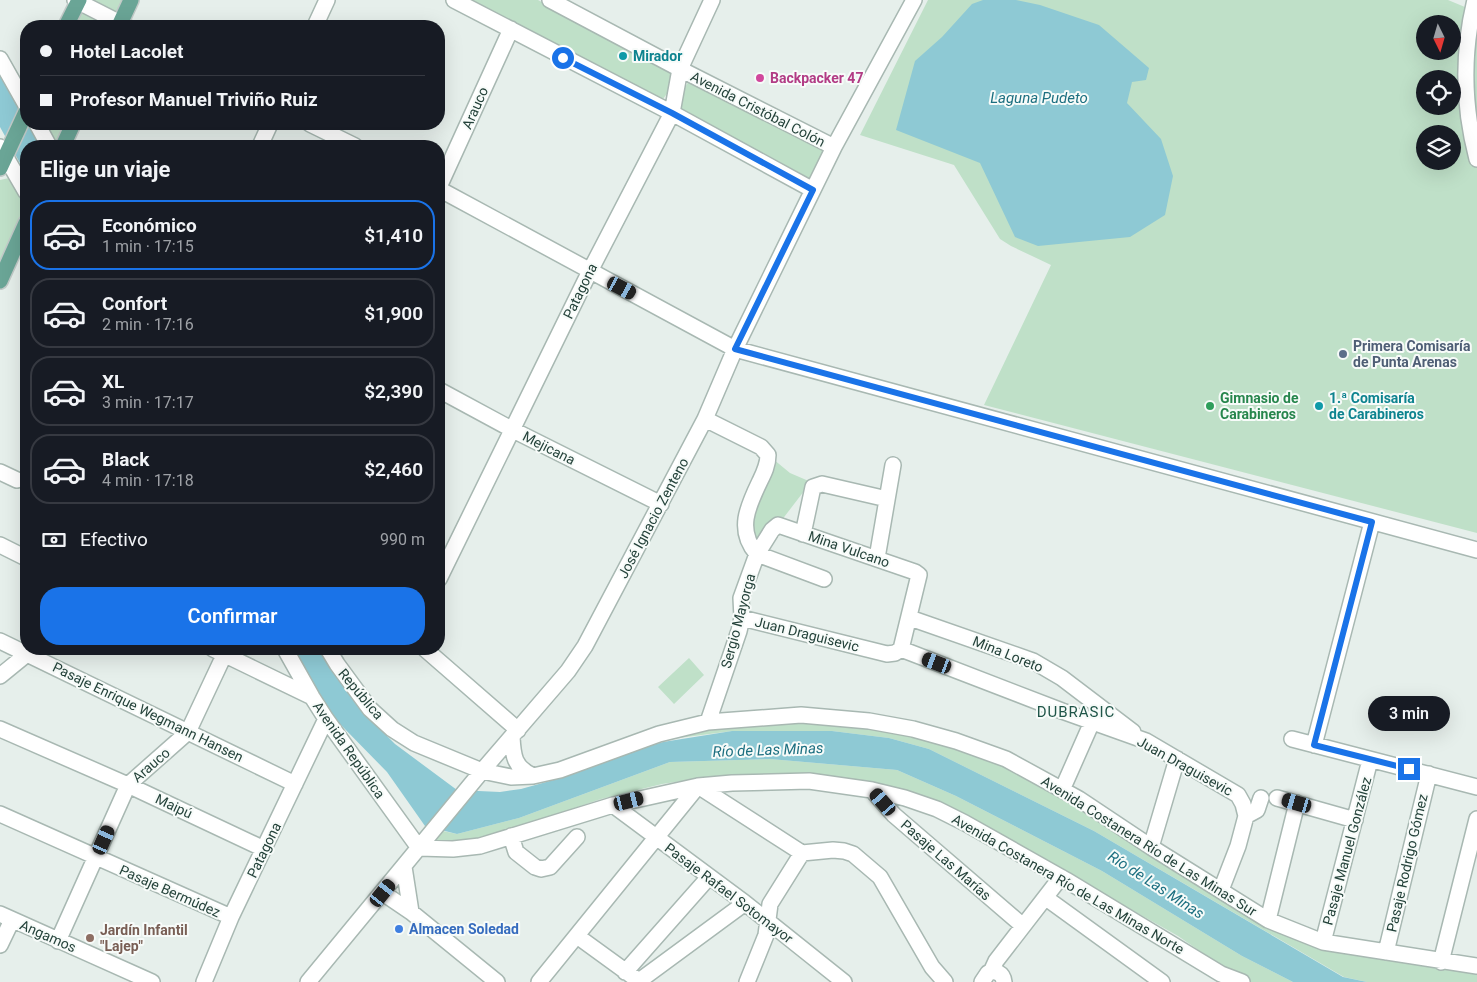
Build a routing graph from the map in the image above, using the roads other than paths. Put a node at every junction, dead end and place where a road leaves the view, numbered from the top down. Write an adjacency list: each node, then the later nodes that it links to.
1 (77, 0): 9 (main road); 10 (street)
2 (131, 0): 11 (main road)
3 (327, 0): 12 (street)
4 (454, 0): 13 (street)
5 (550, 0): 15 (street, Avenida Cristóbal Colón)
6 (712, 0): 15 (street, Patagona)
7 (914, 0): 21 (street, José Ignacio Zenteno)
8 (1475, 0): 23 (street)
9 (69, 20)
10 (113, 20)
11 (124, 20)
12 (318, 20)
13 (510, 29): 17 (street); 24 (street, Arauco)
14 (0, 59): 16 (street)
15 (680, 69): 17 (street, Patagona); 21 (street, Avenida Cristóbal Colón)
16 (20, 97)
17 (672, 113): 26 (street); 29 (street, Patagona)
18 (20, 128): 22 (main road)
19 (322, 130): 20 (street)
20 (342, 140)
21 (834, 147): 26 (street, José Ignacio Zenteno)
22 (3, 155): 25 (street)
23 (1477, 158)
24 (445, 175)
25 (20, 182)
26 (813, 190): 31 (street, José Ignacio Zenteno)
27 (445, 191): 29 (street)
28 (20, 236): 30 (main road)
29 (590, 271): 31 (street); 34 (street, Patagona)
30 (0, 280)
31 (735, 349): 33 (street, José Ignacio Zenteno); 40 (street)
32 (445, 393): 34 (street, Mejicana)
33 (705, 419): 39 (street, José Ignacio Zenteno); 45 (street)
34 (513, 430): 39 (street, Mejicana); 48 (street, Patagona)
35 (893, 465): 38 (street)
36 (0, 472): 37 (street)
37 (17, 480)
38 (887, 499): 42 (street); 47 (street)
39 (661, 504): 70 (street, José Ignacio Zenteno)
40 (1372, 522): 44 (street); 73 (street)
41 (778, 525): 42 (street, Mina Vulcano); 45 (street, Sergio Mayorga)
42 (803, 534): 47 (street, Mina Vulcano)
43 (0, 545): 46 (street)
44 (1477, 550)
45 (757, 554): 49 (street); 50 (street, Sergio Mayorga)
46 (20, 555)
47 (877, 558): 51 (street, Mina Vulcano)
48 (445, 567)
49 (824, 579)
50 (742, 618): 54 (street, Juan Draguisevic); 66 (street, Sergio Mayorga)
51 (910, 618): 54 (street); 64 (street, Mina Loreto)
52 (0, 641): 53 (street, Pasaje Enrique Wegmann Hansen)
53 (20, 648)
54 (902, 649): 67 (street, Juan Draguisevic)
55 (24, 655): 62 (street)
56 (36, 655): 69 (street, Pasaje Enrique Wegmann Hansen)
57 (219, 655): 69 (street, Arauco)
58 (229, 655): 63 (street)
59 (288, 655): 63 (street, Avenida República)
60 (331, 655): 77 (street, República)
61 (431, 655): 70 (street)
62 (0, 676)
63 (312, 697): 65 (street, Avenida República)
64 (1099, 707): 67 (street); 72 (street, Mina Loreto)
65 (326, 719): 79 (street, Patagona); 96 (street, Avenida República)
66 (708, 722): 78 (street, Avenida Costanera Río de Las Minas Sur); 84 (street, Avenida Costanera Río de Las Minas Sur)
67 (1092, 722): 72 (street, Juan Draguisevic); 84 (street)
68 (0, 729): 80 (street, Maipú)
69 (188, 732): 79 (street, Pasaje Enrique Wegmann Hansen); 80 (street, Arauco)
70 (515, 734): 77 (street, José Ignacio Zenteno); 78 (street)
71 (1292, 739): 73 (street)
72 (1146, 741): 74 (street, Juan Draguisevic)
73 (1314, 745): 75 (street)
74 (1178, 758): 90 (street, Juan Draguisevic); 97 (street)
75 (1370, 760): 76 (street); 92 (street, Pasaje Manuel González)
76 (1428, 774): 82 (street); 118 (street, Pasaje Rodrigo Gómez)
77 (478, 776): 78 (street, Avenida Costanera Río de Las Minas Sur); 96 (street, José Ignacio Zenteno)
78 (533, 776)
79 (295, 784): 98 (street, Patagona)
80 (128, 785): 98 (street, Maipú); 100 (street, Arauco)
81 (698, 786): 83 (street, Avenida Costanera Río de Las Minas Norte); 88 (street, Avenida Costanera Río de Las Minas Norte); 95 (street); 99 (street)
82 (1477, 787)
83 (872, 790): 103 (street, Avenida Costanera Río de Las Minas Norte); 113 (street, Pasaje Las Marías)
84 (1062, 790): 97 (street, Avenida Costanera Río de Las Minas Sur)
85 (1261, 798): 90 (street)
86 (1277, 798): 87 (street)
87 (1297, 803): 92 (street); 112 (street)
88 (613, 805): 93 (street, Avenida Costanera Río de Las Minas Norte); 95 (street, Pasaje Rafael Sotomayor)
89 (0, 814): 100 (street, Pasaje Bermúdez)
90 (1246, 816): 104 (street)
91 (1477, 819): 119 (street)
92 (1355, 820): 116 (street, Pasaje Manuel González)
93 (511, 836): 94 (street); 96 (street, Avenida Costanera Río de Las Minas Norte)
94 (578, 836)
95 (657, 838): 102 (street, Pasaje Rafael Sotomayor); 114 (street)
96 (423, 844): 101 (street, José Ignacio Zenteno)
97 (1151, 847): 104 (street, Avenida Costanera Río de Las Minas Sur)
98 (264, 849): 110 (street, Patagona)
99 (802, 853): 111 (street); 132 (street)
100 (96, 858): 110 (street, Pasaje Bermúdez); 115 (street, Arauco)
101 (404, 867): 105 (street, José Ignacio Zenteno); 108 (street)
102 (708, 877): 107 (street, Pasaje Rafael Sotomayor); 121 (street)
103 (1061, 878): 106 (street); 123 (street, Avenida Costanera Río de Las Minas Norte)
104 (1221, 890): 112 (street, Avenida Costanera Río de Las Minas Sur)
105 (383, 893): 108 (street); 127 (street, José Ignacio Zenteno)
106 (1046, 898): 113 (street); 133 (street)
107 (744, 903): 111 (street, Pasaje Rafael Sotomayor); 126 (street)
108 (411, 912): 128 (street)
109 (6, 917): 115 (street, Angamos); 117 (street)
110 (231, 918): 122 (street, Patagona)
111 (767, 920): 130 (street); 131 (street, Pasaje Rafael Sotomayor)
112 (1268, 920): 116 (street, Avenida Costanera Río de Las Minas Sur)
113 (1023, 926): 124 (street)
114 (578, 936): 121 (street); 129 (street)
115 (58, 941): 125 (street, Angamos)
116 (1323, 942): 118 (street, Avenida Costanera Río de Las Minas Sur)
117 (0, 945)
118 (1386, 952): 119 (street, Avenida Costanera Río de Las Minas Sur)
119 (1442, 962): 120 (street, Avenida Costanera Río de Las Minas Sur)
120 (1477, 966)
121 (625, 972): 126 (street)
122 (209, 978)
123 (1217, 978): 134 (street, Avenida Costanera Río de Las Minas Norte)
124 (994, 979)
125 (141, 980)
126 (639, 981)
127 (308, 982)
128 (497, 982)
129 (539, 982)
130 (747, 982)
131 (844, 982)
132 (945, 982)
133 (1162, 982)
134 (1242, 982)

